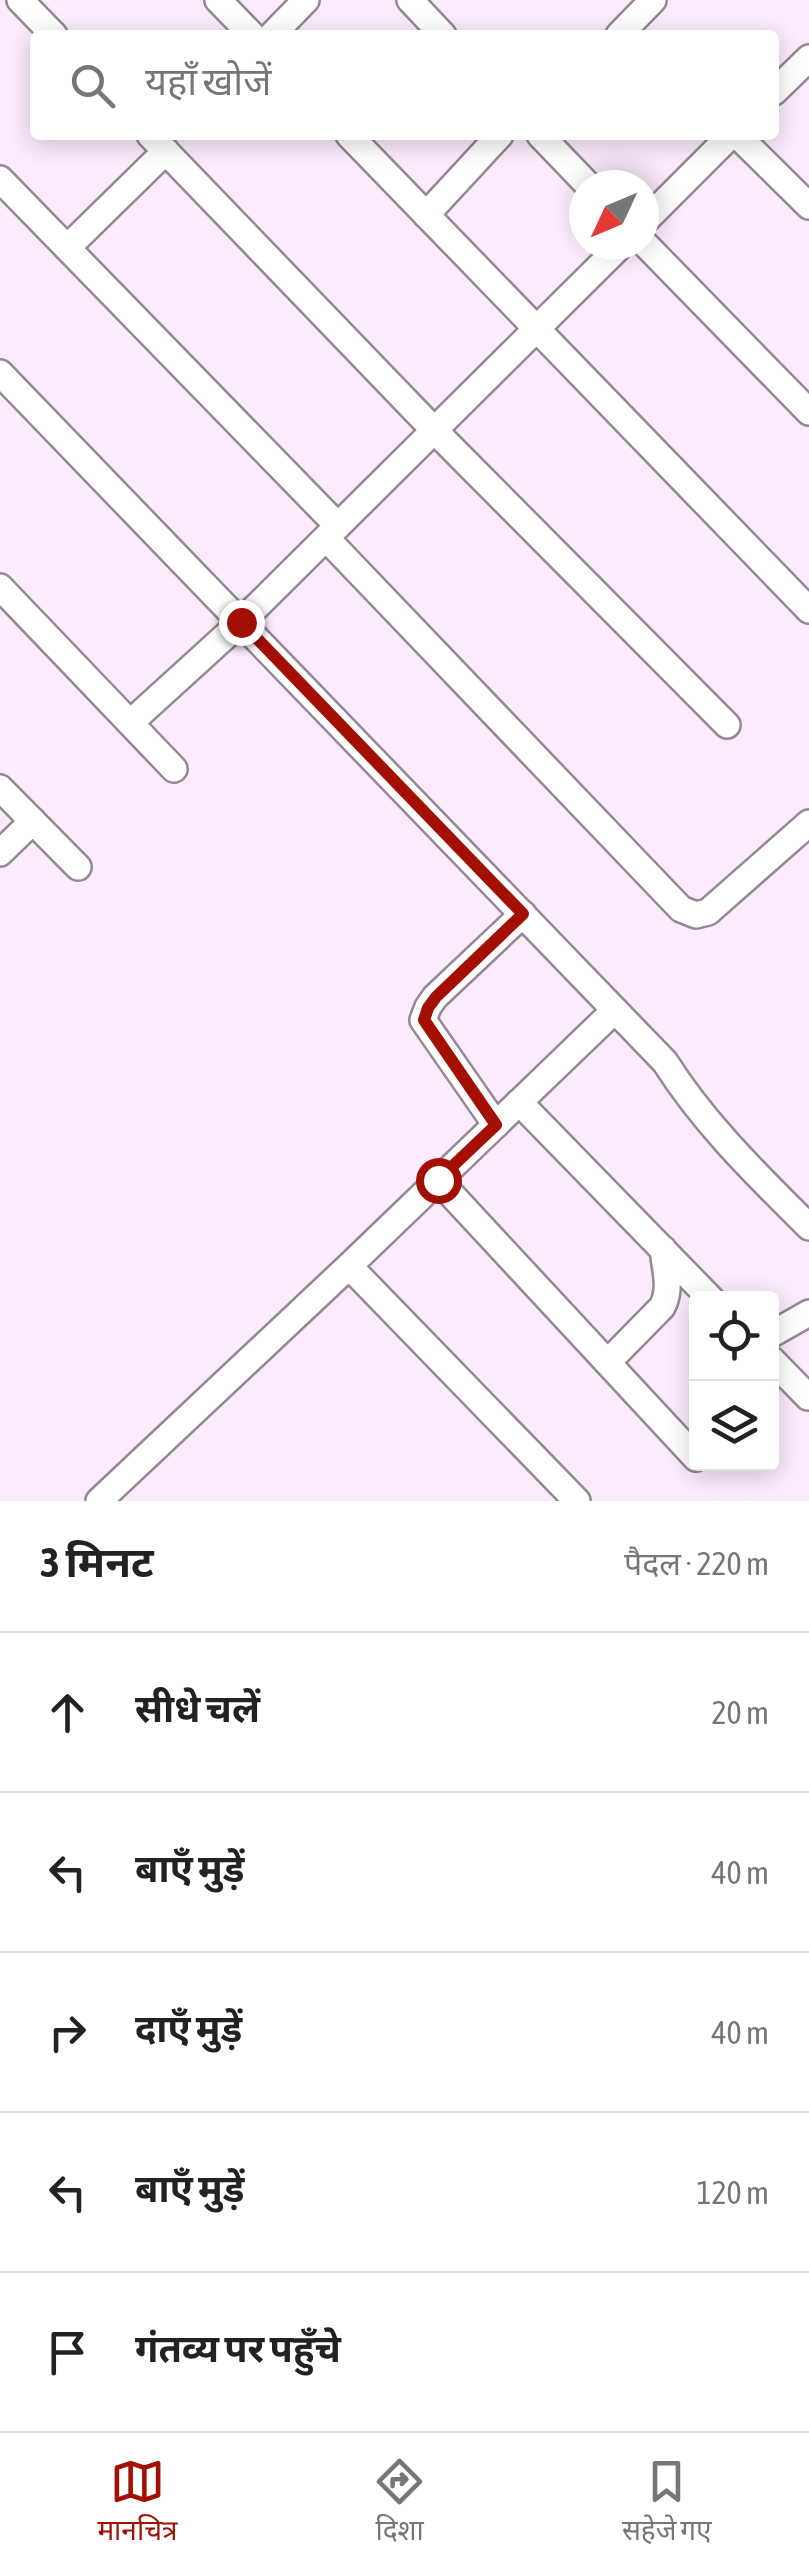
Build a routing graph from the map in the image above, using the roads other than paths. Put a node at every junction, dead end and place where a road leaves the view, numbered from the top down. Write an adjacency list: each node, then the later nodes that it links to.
1 (20, 0): 6 (street)
2 (218, 0): 7 (street)
3 (306, 0): 8 (street)
4 (653, 0): 10 (street)
5 (423, 4): 9 (street)
6 (49, 30)
7 (247, 30)
8 (277, 30)
9 (441, 30)
10 (624, 30)
11 (809, 58): 12 (street)
12 (779, 87)
13 (354, 140): 23 (street)
14 (495, 140): 23 (street)
15 (545, 140): 19 (street)
16 (729, 140): 22 (street)
17 (739, 140): 21 (street)
18 (158, 143): 24 (street); 30 (street)
19 (574, 170)
20 (0, 179): 24 (street)
21 (809, 206)
22 (659, 208)
23 (426, 215): 27 (street)
24 (67, 248): 31 (street)
25 (659, 258): 29 (street)
26 (605, 260): 27 (street)
27 (536, 328): 30 (street); 33 (street)
28 (0, 373): 34 (street)
29 (809, 412)
30 (434, 430): 31 (street); 36 (street)
31 (332, 532): 34 (street); 40 (street)
32 (0, 587): 35 (street)
33 (809, 610)
34 (241, 622): 35 (street); 43 (street)
35 (130, 723): 37 (street)
36 (727, 725)
37 (174, 769)
38 (0, 788): 39 (street)
39 (33, 822): 41 (street); 42 (street)
40 (806, 831)
41 (0, 853)
42 (78, 867)
43 (523, 914): 44 (street); 46 (street)
44 (615, 1010): 45 (street); 48 (street)
45 (519, 1102): 46 (street); 49 (street)
46 (496, 1125): 47 (street)
47 (438, 1180): 50 (street); 54 (street)
48 (809, 1228)
49 (663, 1249): 51 (street); 54 (street)
50 (350, 1266): 58 (street); 59 (street)
51 (704, 1291)
52 (809, 1313): 53 (street)
53 (779, 1330)
54 (608, 1362): 57 (street)
55 (779, 1367): 56 (street)
56 (808, 1397)
57 (689, 1449)
58 (99, 1501)
59 (577, 1501)

